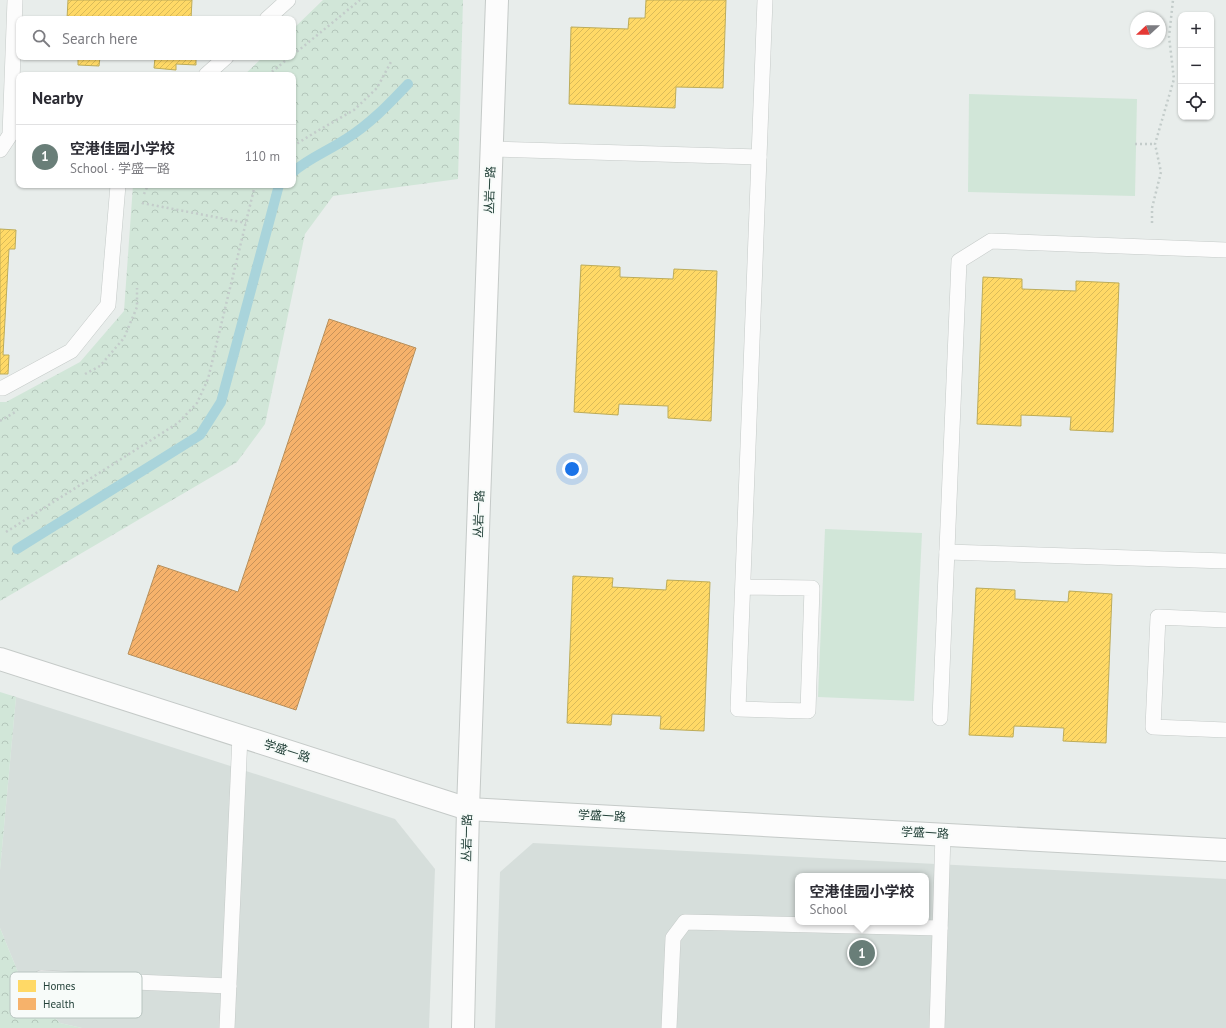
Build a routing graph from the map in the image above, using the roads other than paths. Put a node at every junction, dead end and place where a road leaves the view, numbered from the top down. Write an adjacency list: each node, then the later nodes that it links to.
1 (15, 0): 9 (lane)
2 (288, 0): 5 (lane)
3 (497, 0): 8 (street, 丛岩一路)
4 (765, 0): 10 (lane)
5 (270, 16)
6 (223, 60): 7 (lane)
7 (209, 72)
8 (492, 149): 10 (lane); 22 (street, 丛岩一路)
9 (0, 150)
10 (759, 157): 16 (lane)
11 (118, 188): 13 (lane)
12 (1226, 250): 14 (lane)
13 (0, 388)
14 (947, 552): 15 (lane); 19 (lane)
15 (1226, 561)
16 (743, 588): 16 (lane)
17 (1226, 620): 20 (lane)
18 (0, 659): 21 (street, 学盛一路)
19 (940, 718)
20 (1226, 730)
21 (240, 736): 22 (street, 学盛一路); 29 (lane)
22 (468, 808): 23 (street, 学盛一路); 31 (street, 丛岩一路)
23 (943, 834): 24 (street, 学盛一路); 27 (lane)
24 (1226, 850)
25 (795, 925): 32 (lane)
26 (812, 925): 27 (lane)
27 (940, 928): 33 (lane)
28 (142, 982): 29 (lane)
29 (229, 986): 30 (lane)
30 (227, 1028)
31 (463, 1028)
32 (669, 1028)
33 (937, 1028)

